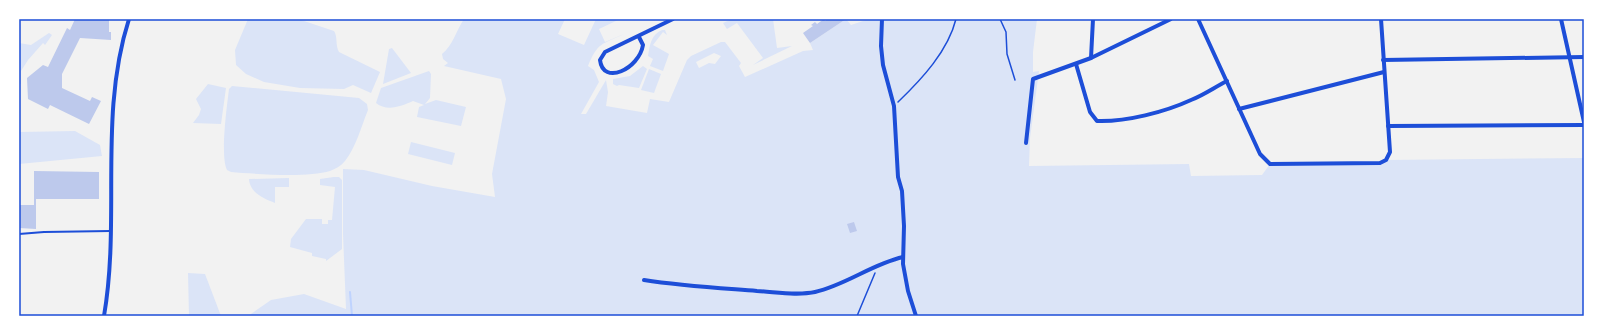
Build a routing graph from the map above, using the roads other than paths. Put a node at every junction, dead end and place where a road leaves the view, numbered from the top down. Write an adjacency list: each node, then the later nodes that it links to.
1 (129, 19): 22 (street)
2 (673, 19): 9 (street)
3 (882, 19): 24 (street)
4 (1093, 19): 12 (street)
5 (1171, 19): 12 (street)
6 (1198, 19): 16 (street)
7 (1381, 19): 13 (street)
8 (1561, 19): 10 (street)
9 (639, 37): 9 (street)
10 (1570, 57): 11 (street); 13 (street); 18 (street)
11 (1584, 57)
12 (1091, 58): 14 (street)
13 (1383, 60): 15 (street)
14 (1076, 64): 16 (street); 21 (street)
15 (1384, 72): 17 (street); 20 (street)
16 (1227, 81): 17 (street)
17 (1239, 109): 20 (street)
18 (1584, 122)
19 (1584, 125): 20 (street)
20 (1388, 126)
21 (1026, 143)
22 (111, 231): 23 (lane); 26 (street)
23 (19, 234)
24 (903, 257): 25 (street); 27 (street)
25 (644, 280)
26 (104, 316)
27 (916, 316)

